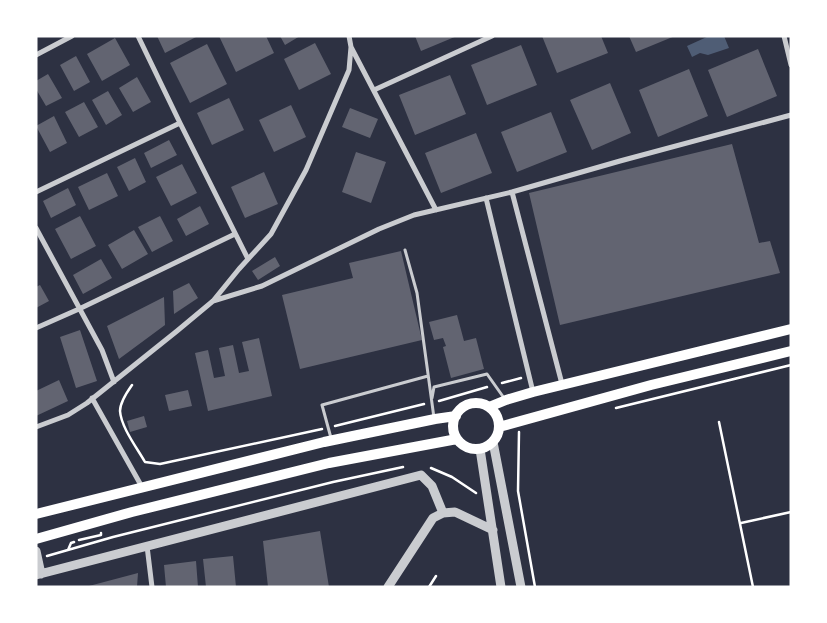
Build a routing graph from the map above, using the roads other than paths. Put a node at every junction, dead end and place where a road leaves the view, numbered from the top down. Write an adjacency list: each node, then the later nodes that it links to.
1 (72, 36): 7 (street)
2 (138, 36): 11 (street)
3 (349, 36): 6 (street)
4 (492, 36): 9 (street)
5 (784, 36): 8 (street)
6 (351, 47): 9 (street); 19 (street)
7 (36, 54)
8 (791, 65)
9 (374, 90): 15 (street)
10 (791, 115): 13 (street)
11 (180, 123): 12 (street); 17 (street)
12 (36, 192)
13 (512, 192): 14 (street); 27 (street)
14 (486, 198): 15 (street); 28 (street)
15 (436, 210): 20 (street)
16 (36, 228): 21 (street)
17 (235, 234): 19 (street); 21 (street)
18 (406, 250): 25 (lane)
19 (248, 259): 20 (street)
20 (213, 301): 26 (street)
21 (79, 309): 22 (street); 26 (street)
22 (36, 328)
23 (791, 329): 27 (main road)
24 (791, 351): 36 (main road)
25 (428, 376): 31 (lane); 38 (lane)
26 (114, 382): 29 (street)
27 (562, 385): 28 (main road)
28 (533, 392): 30 (main road)
29 (92, 398): 35 (street); 41 (street)
30 (506, 400): 31 (lane); 32 (main road)
31 (432, 403): 34 (lane)
32 (489, 407): 33 (main road); 36 (main road)
33 (456, 416): 34 (main road); 37 (main road)
34 (434, 419): 38 (main road)
35 (36, 427)
36 (499, 427): 39 (main road)
37 (457, 439): 40 (main road); 45 (main road)
38 (332, 441): 41 (main road)
39 (493, 442): 40 (main road); 52 (street)
40 (480, 449): 44 (street)
41 (142, 488): 43 (main road)
42 (442, 513): 44 (street); 46 (street); 50 (street)
43 (36, 514)
44 (493, 530): 51 (street)
45 (36, 539)
46 (147, 545): 48 (street); 49 (street)
47 (36, 551): 48 (street)
48 (39, 574)
49 (152, 587)
50 (388, 587)
51 (501, 587)
52 (521, 587)

